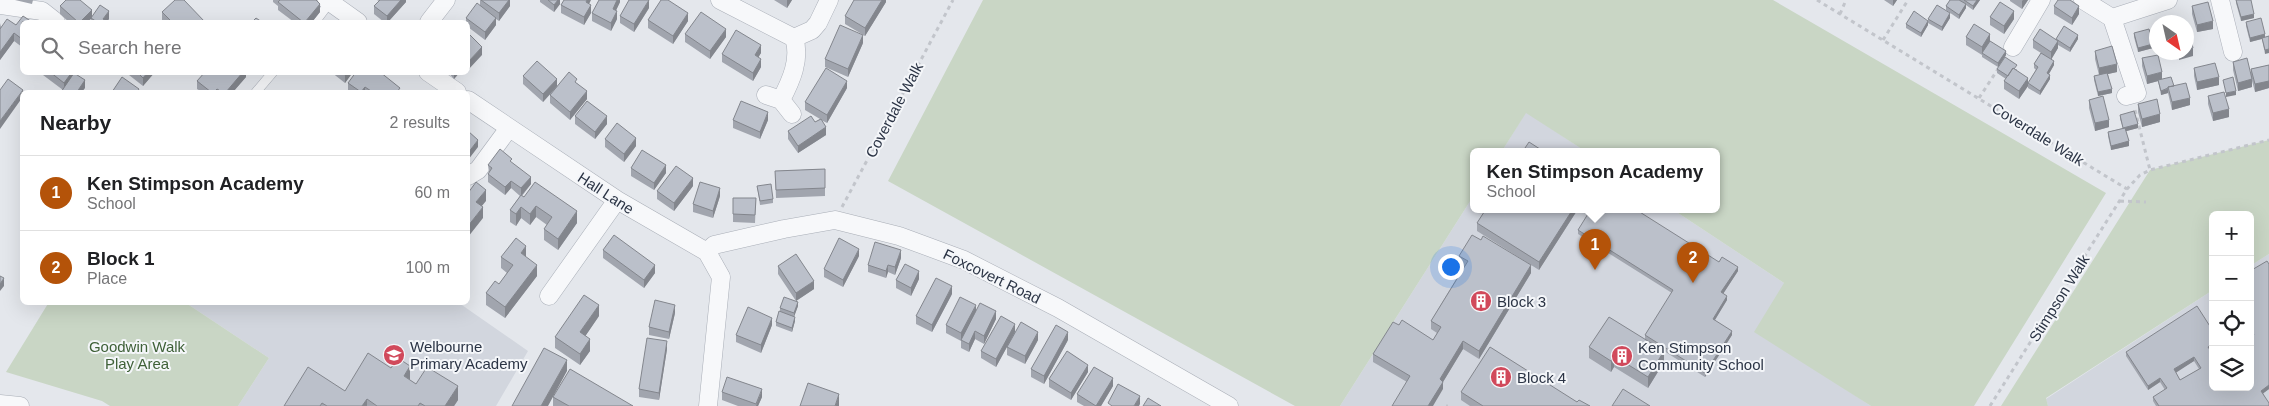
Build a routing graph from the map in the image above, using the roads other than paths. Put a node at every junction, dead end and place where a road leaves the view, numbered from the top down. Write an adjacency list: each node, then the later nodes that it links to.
1 (446, 0): 14 (street)
2 (720, 0): 15 (street)
3 (829, 0): 15 (street)
4 (2041, 0): 16 (street)
5 (2082, 0): 10 (street)
6 (2168, 0): 10 (street)
7 (2220, 0): 17 (street)
8 (329, 1): 12 (lane); 13 (street)
9 (0, 5): 11 (street)
10 (2112, 18): 22 (street)
11 (53, 20)
12 (315, 20)
13 (355, 20)
14 (431, 20)
15 (794, 38): 24 (street)
16 (2013, 46)
17 (2233, 52)
18 (270, 75): 20 (lane)
19 (432, 75): 21 (street)
20 (258, 90)
21 (454, 90)
22 (2126, 96)
23 (470, 101): 25 (street, Hall Lane)
24 (792, 114)
25 (509, 128): 26 (street); 27 (street, Hall Lane)
26 (470, 175)
27 (617, 200): 28 (street, Hall Lane); 29 (street)
28 (707, 252): 32 (street); 33 (street, Foxcovert Road)
29 (549, 296)
30 (0, 404): 31 (street)
31 (20, 406)
32 (708, 406)
33 (1229, 406)

